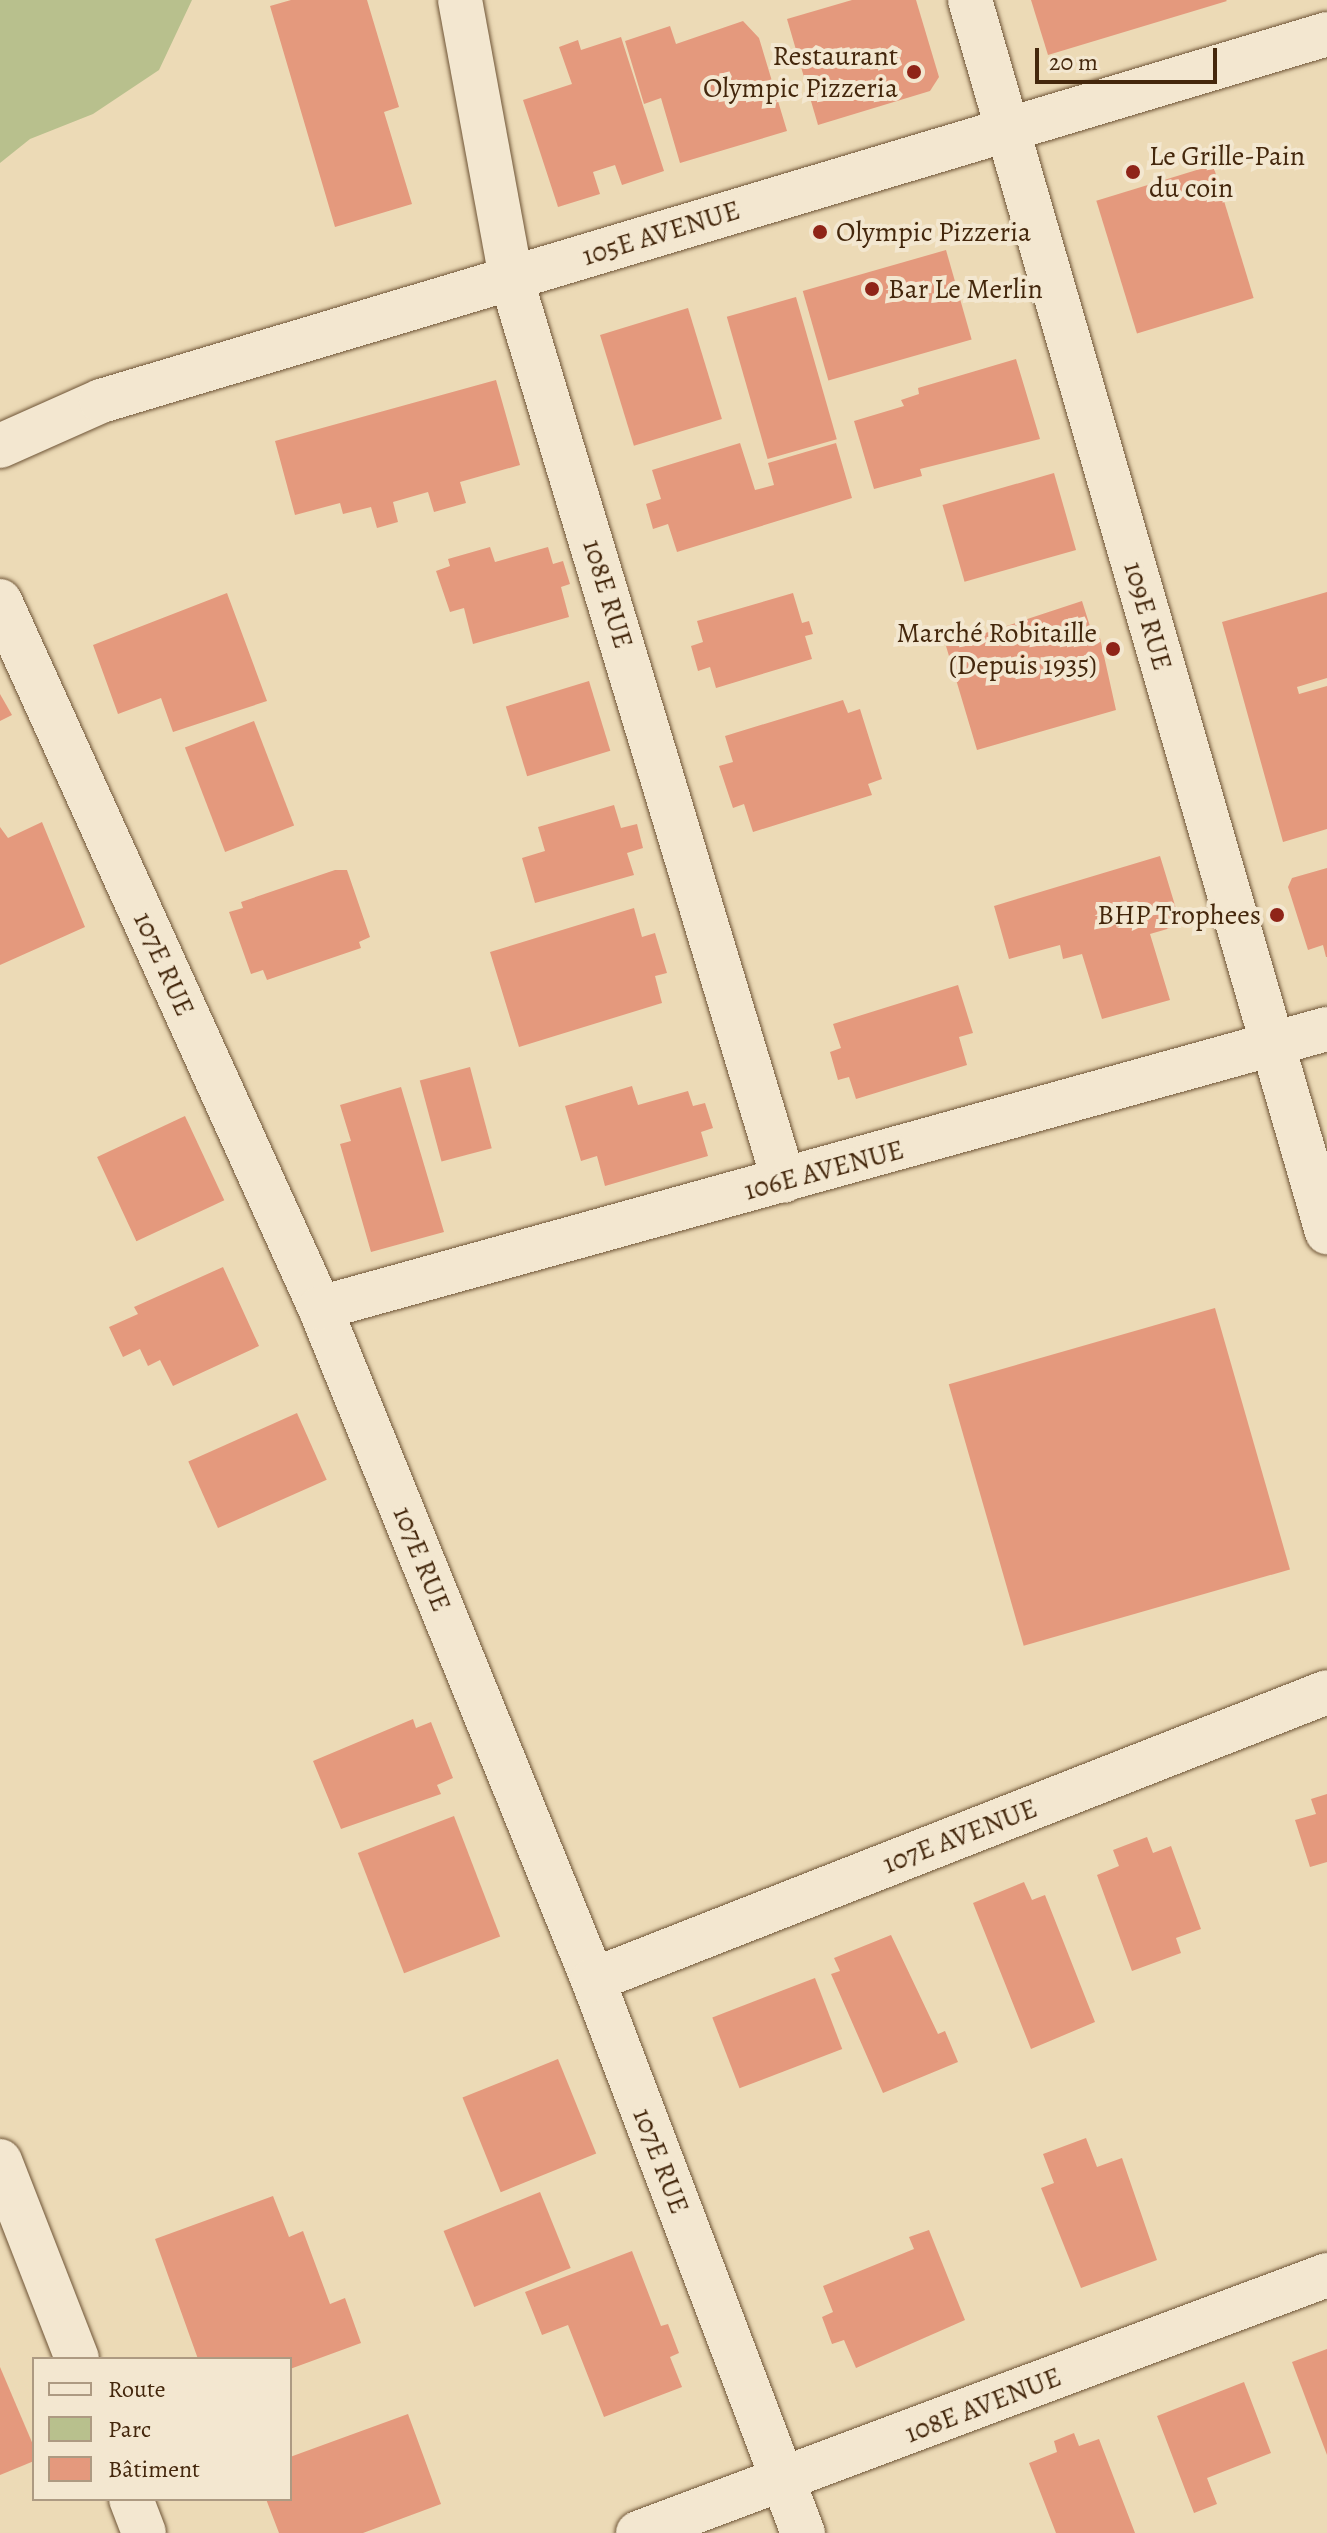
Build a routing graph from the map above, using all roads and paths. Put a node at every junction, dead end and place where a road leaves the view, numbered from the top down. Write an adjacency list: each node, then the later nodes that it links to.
1 (460, 0): 5 (street, 108E RUE)
2 (970, 0): 4 (street, 109E RUE)
3 (1327, 34): 4 (street, 105E AVENUE)
4 (1007, 130): 5 (street, 105E AVENUE); 9 (street, 109E RUE)
5 (511, 278): 6 (street, 105E AVENUE); 10 (street, 108E RUE)
6 (0, 446)
7 (0, 601): 12 (street, 107E RUE)
8 (1327, 1029): 9 (street, 106E AVENUE)
9 (1273, 1046): 10 (street, 106E AVENUE); 11 (street, 109E RUE)
10 (784, 1181): 12 (street, 106E AVENUE)
11 (1327, 1232)
12 (320, 1308): 14 (street, 107E RUE)
13 (1327, 1692): 14 (street, 107E AVENUE)
14 (593, 1980): 18 (street, 107E RUE)
15 (0, 2161): 17 (street)
16 (1327, 2275): 18 (street, 108E AVENUE)
17 (76, 2357)
18 (781, 2481): 21 (street, 108E AVENUE); 22 (street, 107E RUE)
19 (132, 2501): 20 (street)
20 (144, 2533)
21 (638, 2533)
22 (803, 2533)

